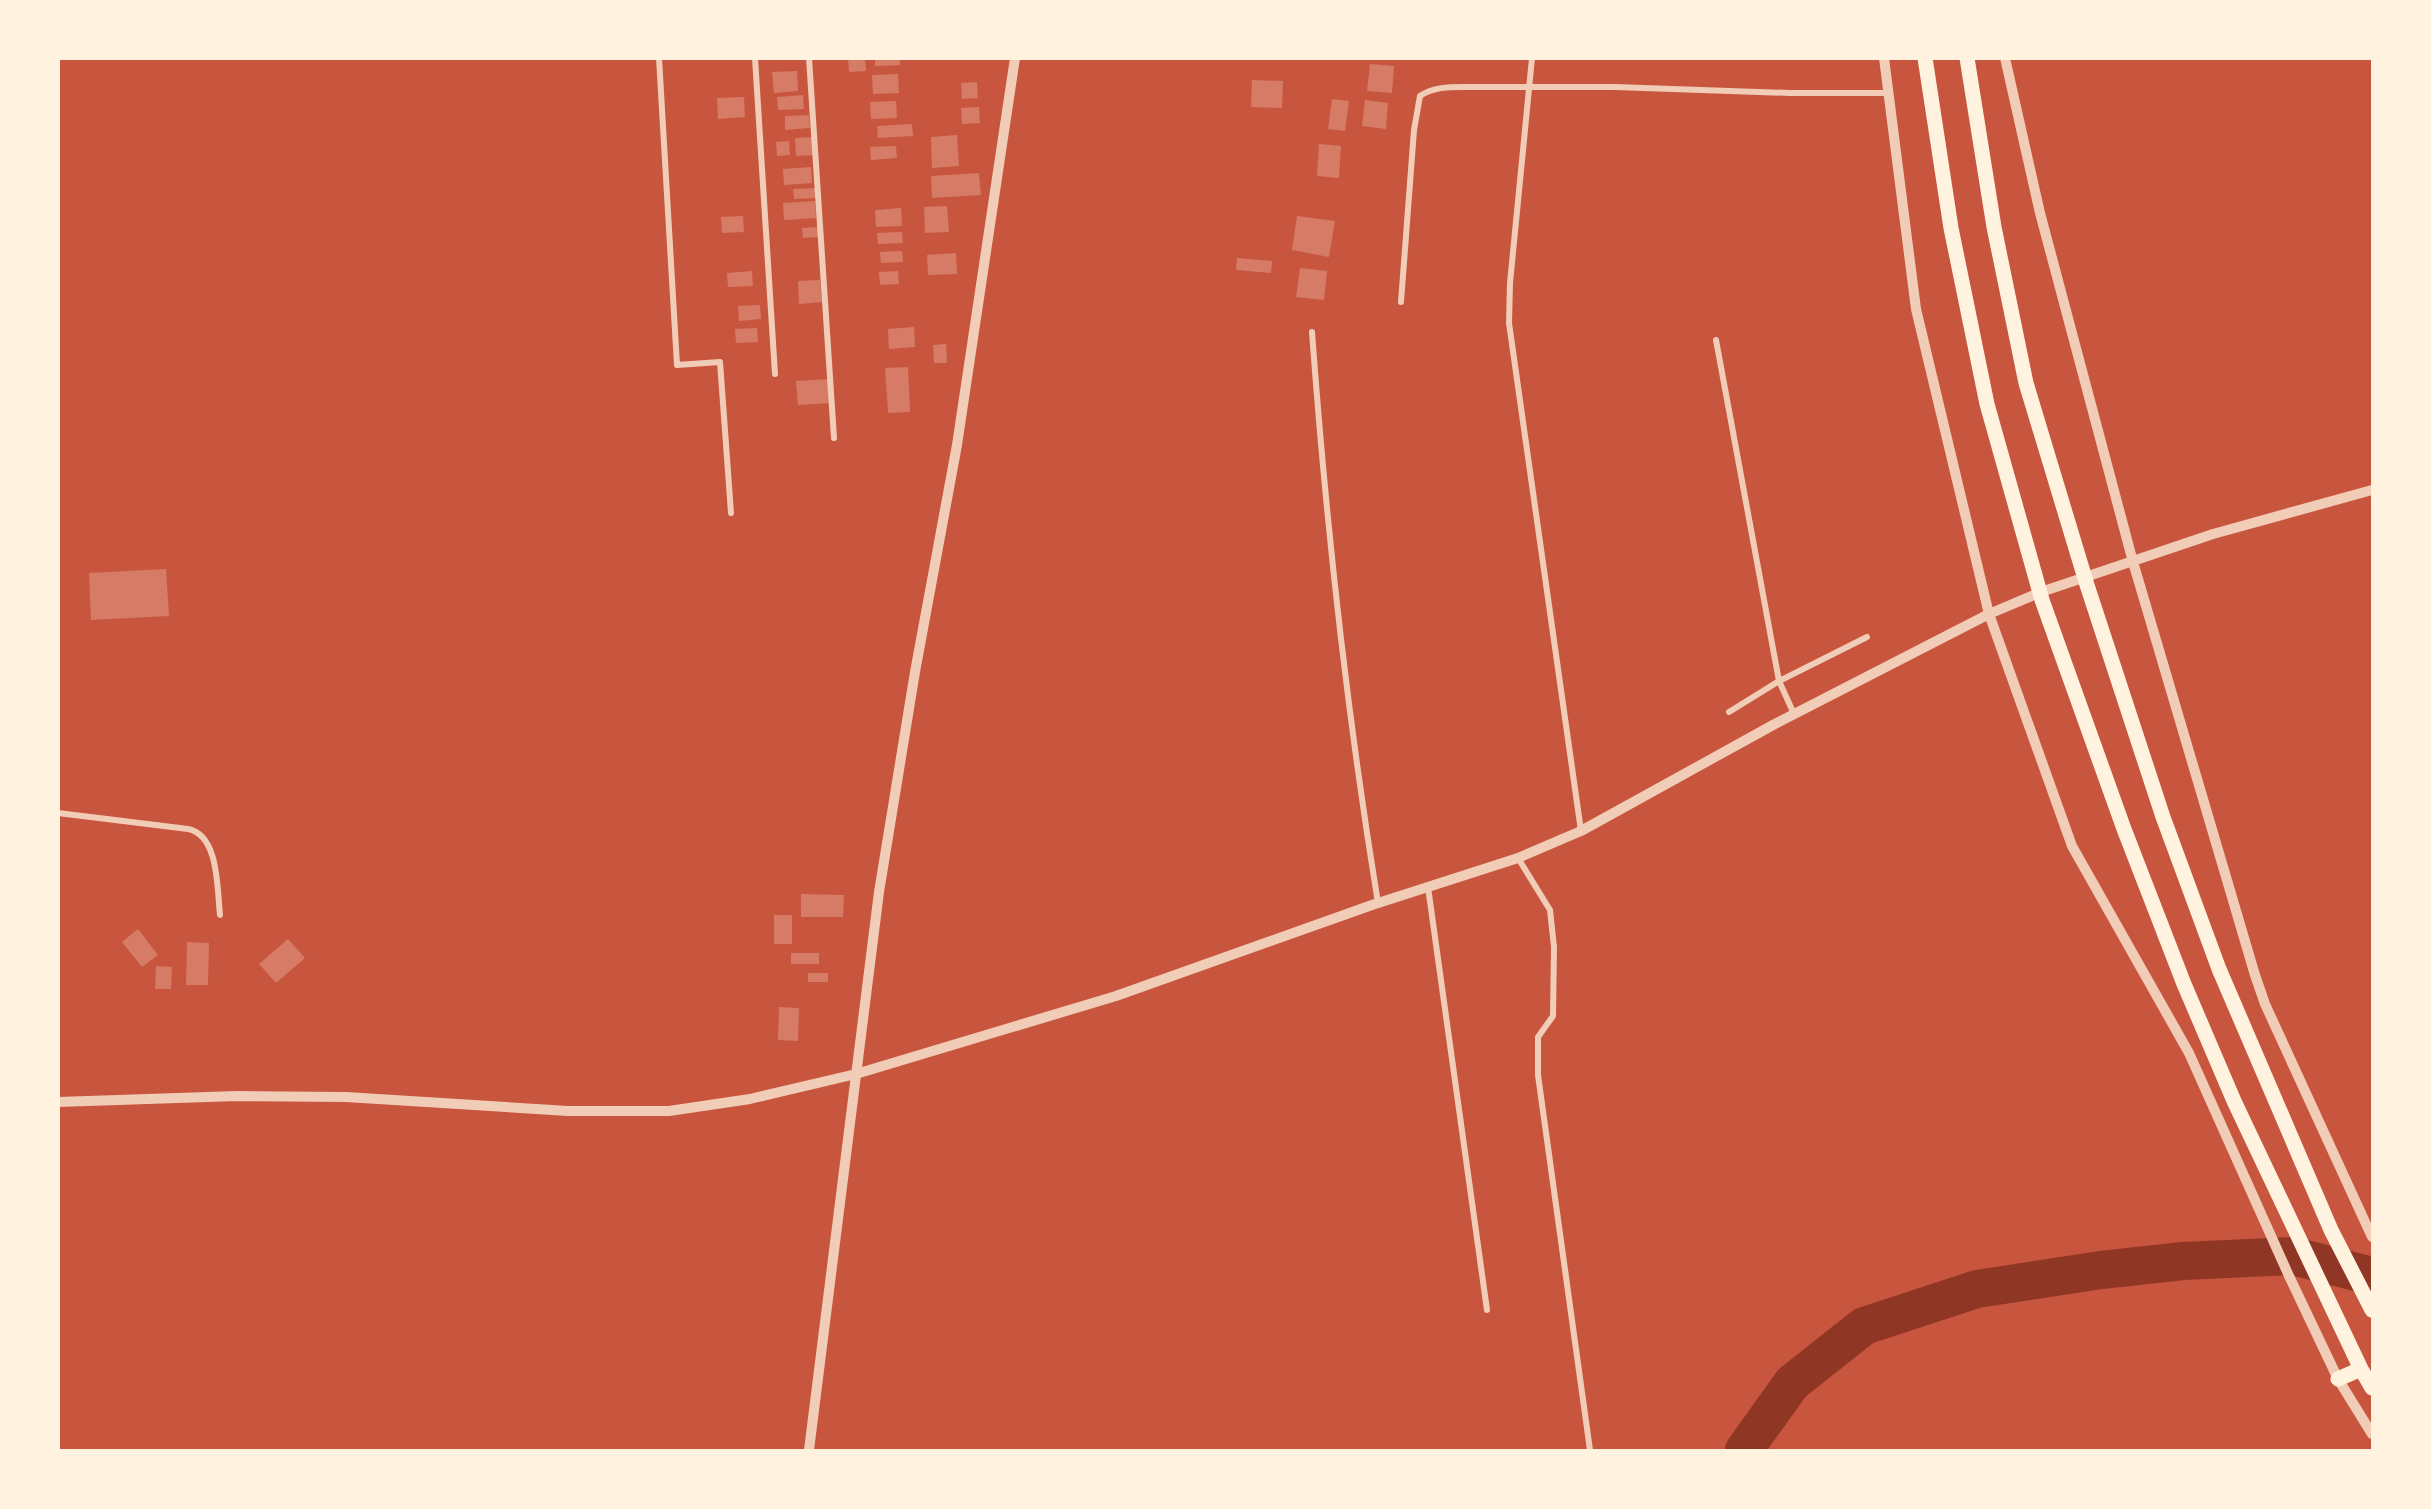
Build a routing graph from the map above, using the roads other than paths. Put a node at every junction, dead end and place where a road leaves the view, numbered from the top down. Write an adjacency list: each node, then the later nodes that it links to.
1 (659, 58): 18 (street)
2 (754, 58): 15 (street)
3 (809, 58): 16 (street)
4 (1015, 58): 31 (street)
5 (1532, 58): 10 (street)
6 (1884, 58): 11 (street)
7 (1925, 58): 36 (highway)
8 (1967, 58): 35 (highway)
9 (2005, 58): 19 (street)
10 (1529, 88): 11 (street); 12 (street); 26 (street)
11 (1888, 93): 20 (street)
12 (1401, 303)
13 (1312, 332): 29 (street)
14 (1716, 340): 22 (street)
15 (775, 374)
16 (834, 438)
17 (2373, 490): 19 (street)
18 (731, 513)
19 (2133, 562): 20 (street); 33 (street)
20 (1989, 614): 24 (street); 37 (street)
21 (1867, 637): 22 (street)
22 (1779, 681): 23 (street); 24 (street)
23 (1729, 712)
24 (1794, 714): 26 (street)
25 (58, 813): 30 (street)
26 (1581, 831): 27 (street)
27 (1518, 858): 28 (street); 41 (street)
28 (1428, 887): 29 (street); 34 (street)
29 (1378, 903): 31 (street)
30 (220, 915)
31 (856, 1074): 32 (street); 40 (street)
32 (58, 1102)
33 (2372, 1236)
34 (1487, 1310)
35 (2373, 1310)
36 (2361, 1369): 37 (highway); 38 (highway)
37 (2338, 1379): 39 (street)
38 (2373, 1388)
39 (2373, 1434)
40 (809, 1450)
41 (1590, 1450)

